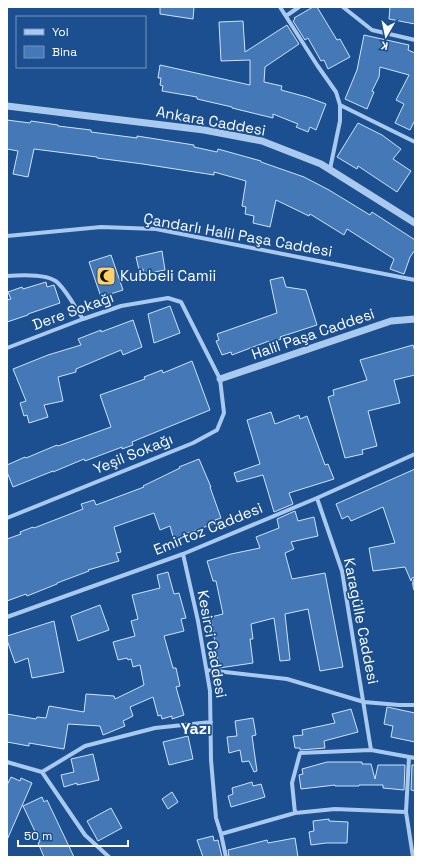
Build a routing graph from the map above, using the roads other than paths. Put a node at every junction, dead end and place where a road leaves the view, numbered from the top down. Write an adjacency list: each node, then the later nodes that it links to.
1 (280, 7): 4 (street)
2 (299, 7): 4 (street)
3 (344, 7): 5 (street)
4 (286, 16): 6 (street)
5 (415, 40)
6 (340, 105): 8 (street); 9 (street)
7 (7, 106): 9 (street, Ankara Caddesi)
8 (415, 142)
9 (330, 169): 10 (street, Ankara Caddesi)
10 (415, 223)
11 (7, 236): 13 (street, Çandarlı Halil Paşa Caddesi)
12 (7, 276): 14 (street)
13 (415, 280)
14 (83, 319): 16 (street, Dere Sokağı); 17 (street, Dere Sokağı)
15 (415, 319): 17 (street, Halil Paşa Caddesi)
16 (7, 348)
17 (220, 379): 20 (street, Yeşil Sokağı)
18 (415, 454): 19 (street, Emirtoz Caddesi)
19 (317, 498): 21 (street, Emirtoz Caddesi); 26 (street, Karagülle Caddesi)
20 (7, 518)
21 (182, 554): 24 (street, Emirtoz Caddesi); 25 (street, Kesirci Caddesi)
22 (415, 580): 23 (street)
23 (415, 589)
24 (7, 617)
25 (207, 670): 26 (street); 28 (street, Kesirci Caddesi)
26 (364, 702): 27 (street); 29 (street, Karagülle Caddesi)
27 (415, 705)
28 (211, 722): 33 (street); 36 (street, Kesirci Caddesi)
29 (372, 750): 30 (street); 35 (street)
30 (409, 757): 31 (street); 34 (street)
31 (415, 758)
32 (7, 762): 33 (street)
33 (42, 772): 37 (street)
34 (406, 812): 35 (street); 39 (street)
35 (295, 814): 36 (street)
36 (221, 834): 38 (street, Kesirci Caddesi)
37 (109, 857)
38 (226, 857)
39 (413, 857)

